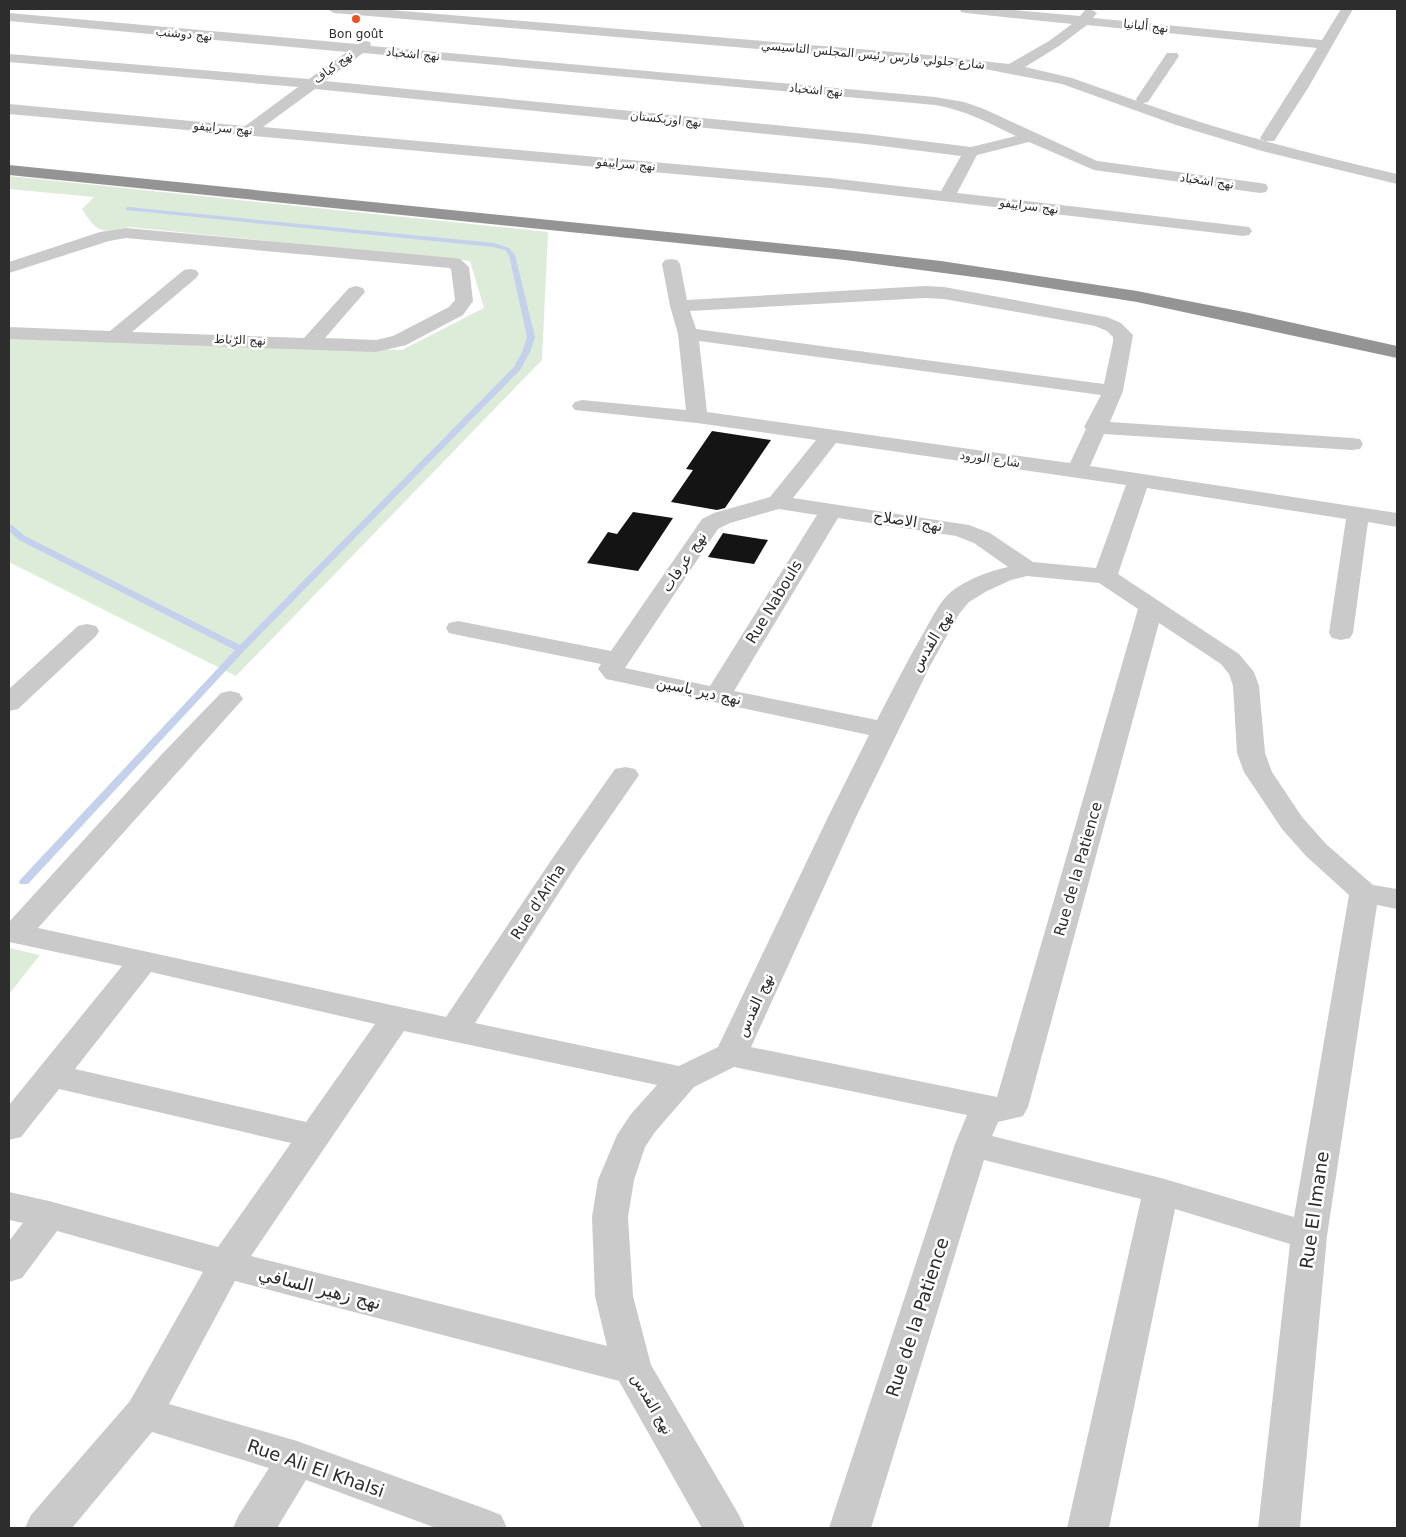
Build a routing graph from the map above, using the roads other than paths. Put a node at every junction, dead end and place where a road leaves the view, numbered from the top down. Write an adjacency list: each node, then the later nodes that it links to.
1 (334, 9): 4 (street, شارع جلولي فارس رئيس المجلس التاسيسي)
2 (966, 9): 5 (street, نهج ألبانيا)
3 (1347, 9): 8 (street)
4 (418, 11): 7 (street, شارع جلولي فارس رئيس المجلس التاسيسي); 9 (street, نهج كياف)
5 (1089, 14): 8 (street, نهج ألبانيا); 13 (street)
6 (9, 16): 9 (street, نهج دوشنب)
7 (554, 20): 12 (street, شارع جلولي فارس رئيس المجلس التاسيسي); 13 (street, شارع جلولي فارس رئيس المجلس التاسيسي)
8 (1326, 45): 20 (street)
9 (359, 49): 14 (street, نهج كياف); 15 (street, نهج اشخباد)
10 (1172, 56): 16 (street)
11 (9, 58): 14 (street)
12 (919, 58): 13 (street, شارع جلولي فارس رئيس المجلس التاسيسي); 15 (street)
13 (1018, 65): 16 (street, شارع جلولي فارس رئيس المجلس التاسيسي); 25 (street, شارع جلولي فارس رئيس المجلس التاسيسي)
14 (310, 84): 18 (street, نهج كياف); 21 (street, نهج اوزبكستان)
15 (894, 98): 19 (street, نهج اشخباد)
16 (1143, 99): 20 (street, شارع جلولي فارس رئيس المجلس التاسيسي)
17 (9, 109): 18 (street, نهج سراييفو)
18 (249, 130): 27 (street, نهج سراييفو)
19 (1030, 137): 21 (street); 26 (street, نهج اشخباد)
20 (1268, 138): 24 (street, شارع جلولي فارس رئيس المجلس التاسيسي)
21 (971, 152): 27 (street)
22 (9, 158): 37 (highway)
23 (9, 170): 39 (highway)
24 (1397, 170)
25 (1397, 179)
26 (1260, 188)
27 (947, 196): 28 (street, نهج سراييفو)
28 (1243, 231)
29 (671, 264): 33 (street)
30 (9, 268): 38 (street, نهج الرّباط)
31 (190, 274): 36 (street)
32 (356, 292): 38 (street)
33 (679, 306): 35 (street); 40 (street)
34 (9, 334): 36 (street, نهج الرّباط)
35 (688, 334): 40 (street); 42 (street)
36 (115, 336): 38 (street, نهج الرّباط)
37 (1397, 336)
38 (310, 342)
39 (1397, 352)
40 (1113, 391): 43 (street)
41 (582, 406): 42 (street, شارع الورود)
42 (696, 417): 44 (street, شارع الورود)
43 (1095, 427): 45 (street); 46 (street)
44 (830, 436): 46 (street, شارع الورود); 48 (street)
45 (1352, 444)
46 (1077, 471): 47 (street, شارع الورود)
47 (1138, 481): 50 (street, شارع الورود); 53 (street)
48 (778, 502): 49 (street, نهج الاصلاح); 58 (street, نهج عرفات)
49 (831, 510): 52 (street, نهج الاصلاح); 59 (street, Rue Nabouls)
50 (1358, 514): 51 (street, شارع الورود); 57 (street)
51 (1397, 520)
52 (1027, 569): 53 (street, نهج القدس); 62 (street, نهج القدس)
53 (1105, 576): 54 (street)
54 (1152, 608): 64 (street); 72 (street, Rue de la Patience)
55 (458, 628): 58 (street)
56 (87, 631): 61 (street)
57 (1341, 633)
58 (618, 660): 59 (street, نهج دير ياسين)
59 (718, 695): 62 (street, نهج دير ياسين)
60 (230, 699): 65 (street)
61 (9, 703)
62 (884, 730): 69 (street, نهج القدس)
63 (625, 775): 68 (street, Rue d'Ariha)
64 (1381, 896): 79 (street, Rue El Imane)
65 (12, 933): 66 (street)
66 (144, 960): 67 (street); 70 (street)
67 (396, 1018): 68 (street); 74 (street)
68 (454, 1030): 71 (street)
69 (732, 1055): 71 (street, نهج القدس); 72 (street, Rue de la Patience)
70 (52, 1076): 73 (street); 74 (street)
71 (682, 1079): 82 (street, نهج القدس)
72 (987, 1107): 75 (street, Rue de la Patience)
73 (9, 1128)
74 (314, 1136): 80 (street)
75 (972, 1144): 76 (street); 89 (street, Rue de la Patience)
76 (1161, 1191): 79 (street); 90 (street)
77 (9, 1206): 78 (street, نهج زهير السافي)
78 (49, 1215): 80 (street, نهج زهير السافي); 81 (street)
79 (1309, 1236): 91 (street, Rue El Imane)
80 (226, 1264): 82 (street, نهج زهير السافي); 83 (street)
81 (9, 1268)
82 (632, 1368): 88 (street, نهج القدس)
83 (144, 1413): 84 (street, Rue Ali El Khalsi); 85 (street)
84 (297, 1459): 86 (street); 87 (street, Rue Ali El Khalsi)
85 (46, 1528)
86 (254, 1528)
87 (486, 1528)
88 (724, 1528)
89 (850, 1528)
90 (1088, 1528)
91 (1279, 1528)

